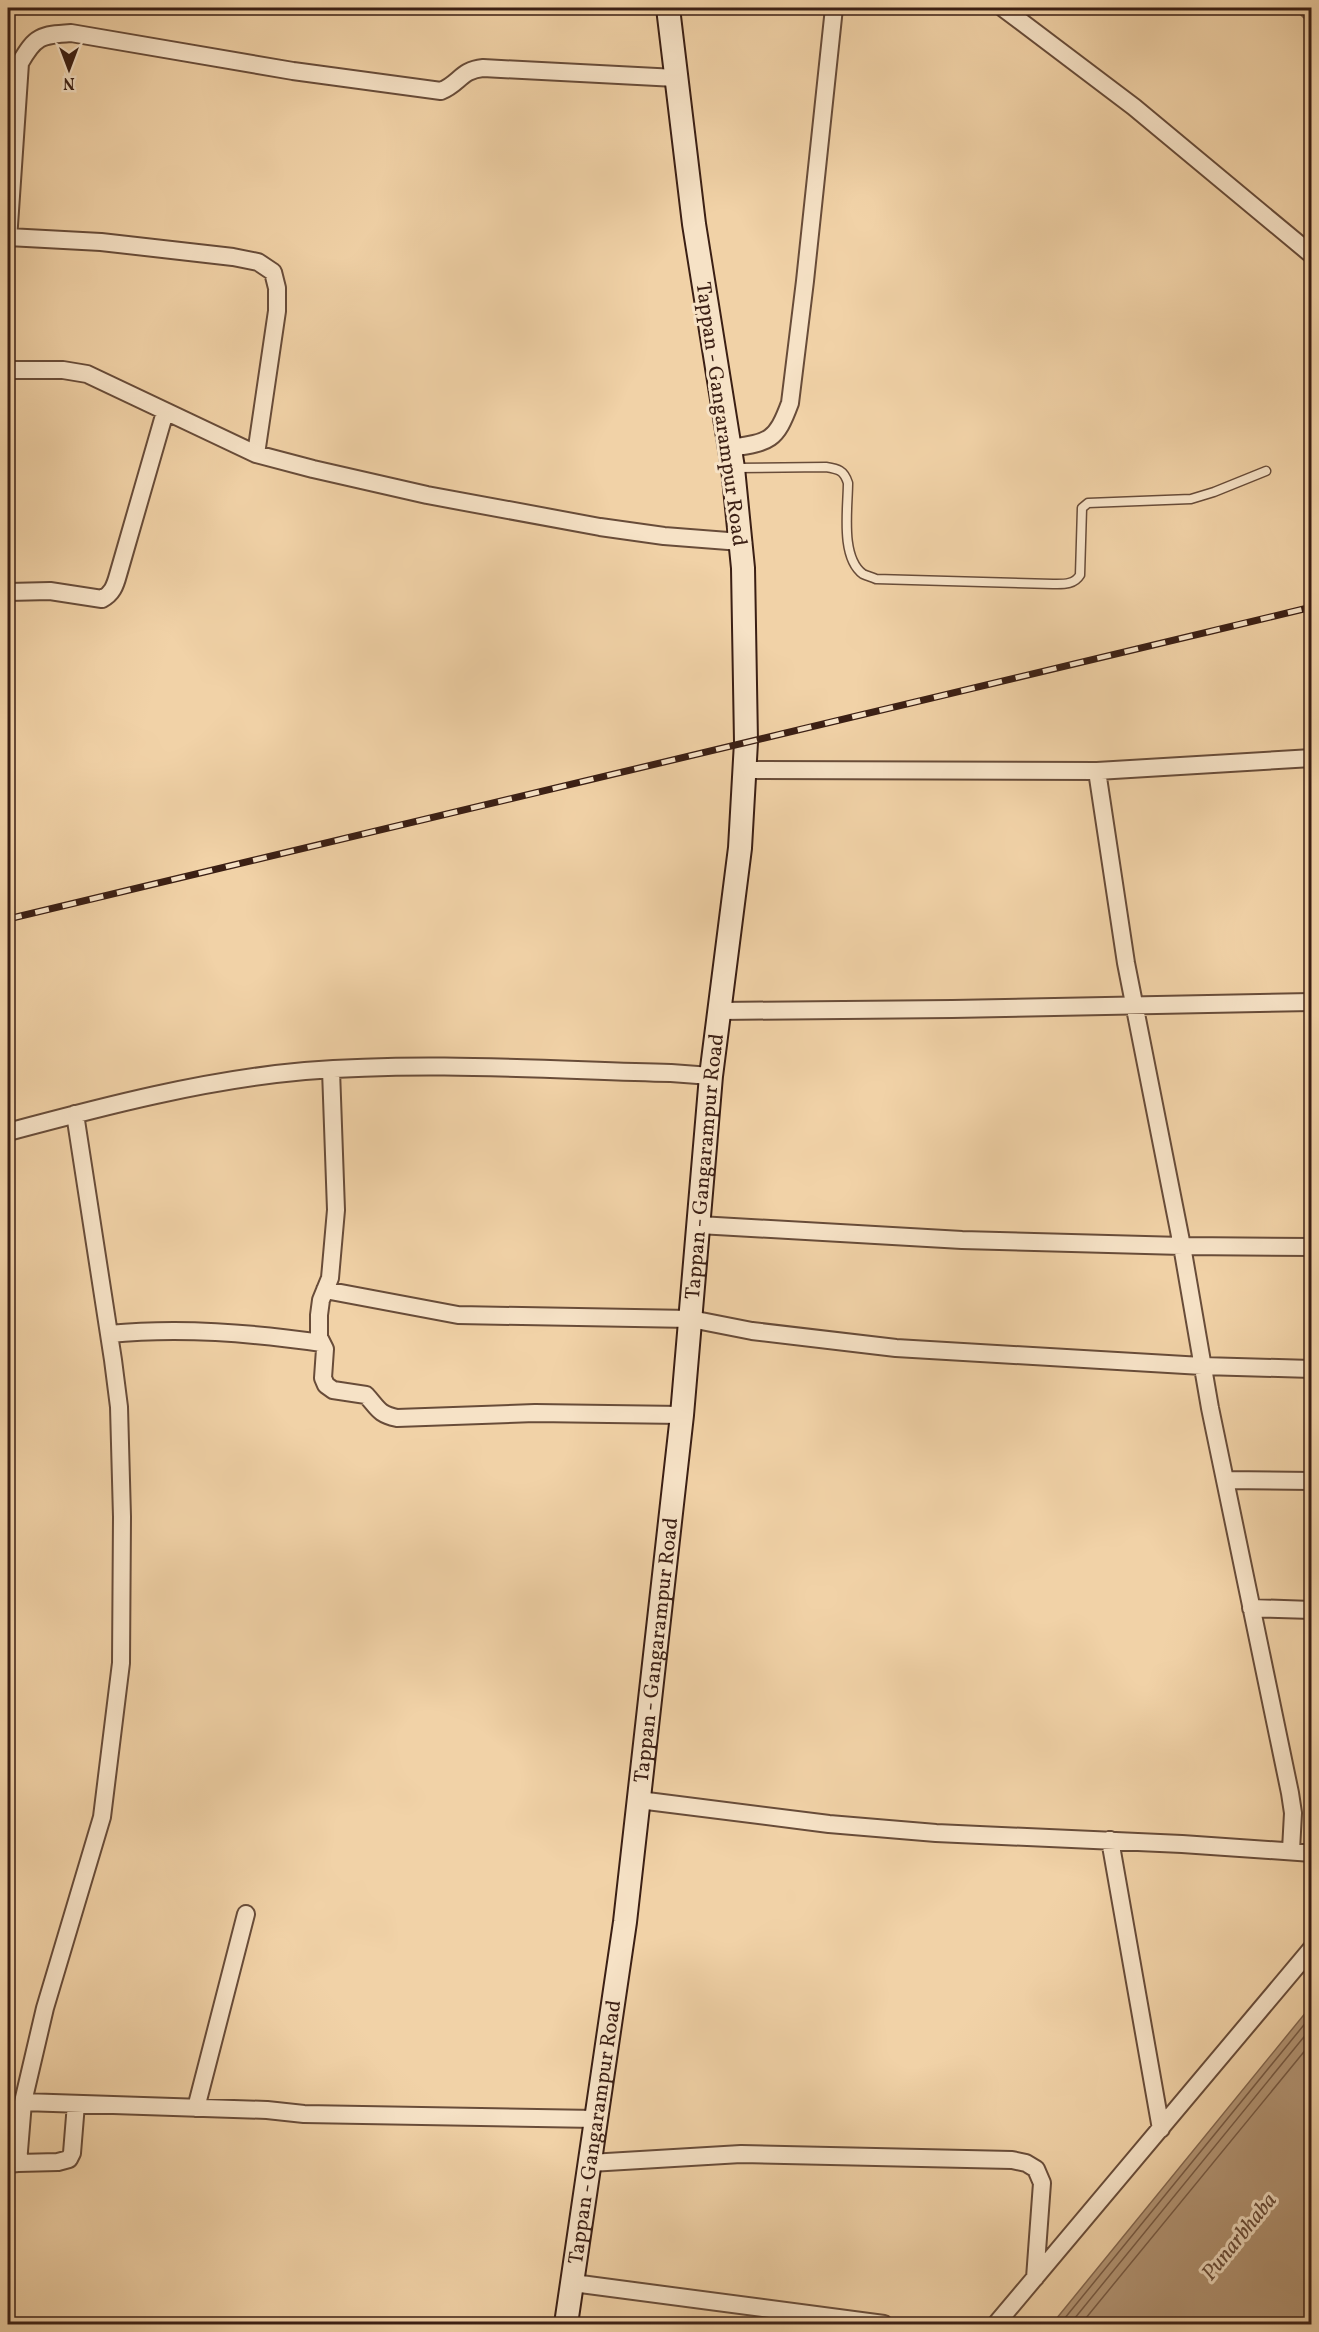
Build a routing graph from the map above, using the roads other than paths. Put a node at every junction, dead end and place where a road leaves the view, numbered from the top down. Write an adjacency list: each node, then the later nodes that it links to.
1 (668, 8): 4 (main road, Tappan - Gangarampur Road)
2 (834, 8): 10 (street)
3 (1003, 8): 6 (street)
4 (676, 78): 5 (street); 10 (main road, Tappan - Gangarampur Road)
5 (8, 239): 9 (street)
6 (1311, 255)
7 (8, 370): 8 (street)
8 (165, 412): 9 (street); 13 (street)
9 (256, 454): 12 (street)
10 (732, 458): 11 (lane); 12 (main road, Tappan - Gangarampur Road)
11 (1266, 471)
12 (741, 542): 15 (main road, Tappan - Gangarampur Road)
13 (8, 592)
14 (1311, 758): 16 (street)
15 (744, 770): 16 (street); 19 (main road, Tappan - Gangarampur Road)
16 (1097, 771): 18 (street)
17 (1311, 1002): 18 (street)
18 (1136, 1006): 19 (street); 25 (street)
19 (719, 1011): 21 (main road, Tappan - Gangarampur Road)
20 (331, 1070): 21 (street); 22 (street); 27 (street)
21 (711, 1076): 24 (main road, Tappan - Gangarampur Road)
22 (75, 1114): 23 (street); 29 (street)
23 (8, 1131)
24 (699, 1225): 25 (street); 28 (main road, Tappan - Gangarampur Road)
25 (1182, 1246): 26 (street); 31 (street)
26 (1311, 1247)
27 (325, 1290): 28 (street); 30 (street)
28 (691, 1319): 31 (street); 33 (main road, Tappan - Gangarampur Road)
29 (109, 1334): 30 (street); 44 (street)
30 (322, 1343): 33 (street)
31 (1202, 1366): 32 (street); 34 (street)
32 (1311, 1369)
33 (682, 1415): 38 (main road, Tappan - Gangarampur Road)
34 (1225, 1480): 35 (street); 36 (street)
35 (1311, 1481)
36 (1251, 1608): 37 (street); 40 (street)
37 (1311, 1610)
38 (639, 1800): 39 (street); 47 (main road, Tappan - Gangarampur Road)
39 (1110, 1840): 40 (street); 48 (street)
40 (1291, 1850): 41 (street)
41 (1311, 1853)
42 (246, 1914): 46 (street)
43 (1311, 1948): 48 (street)
44 (23, 2102): 45 (street); 49 (street)
45 (76, 2104): 46 (street); 49 (street)
46 (196, 2108): 47 (street)
47 (596, 2119): 50 (main road, Tappan - Gangarampur Road)
48 (1161, 2129): 51 (street)
49 (13, 2163)
50 (590, 2163): 51 (street); 52 (main road, Tappan - Gangarampur Road)
51 (1035, 2278): 55 (street)
52 (573, 2283): 53 (main road, Tappan - Gangarampur Road); 54 (street)
53 (566, 2325)
54 (884, 2325)
55 (996, 2325)

